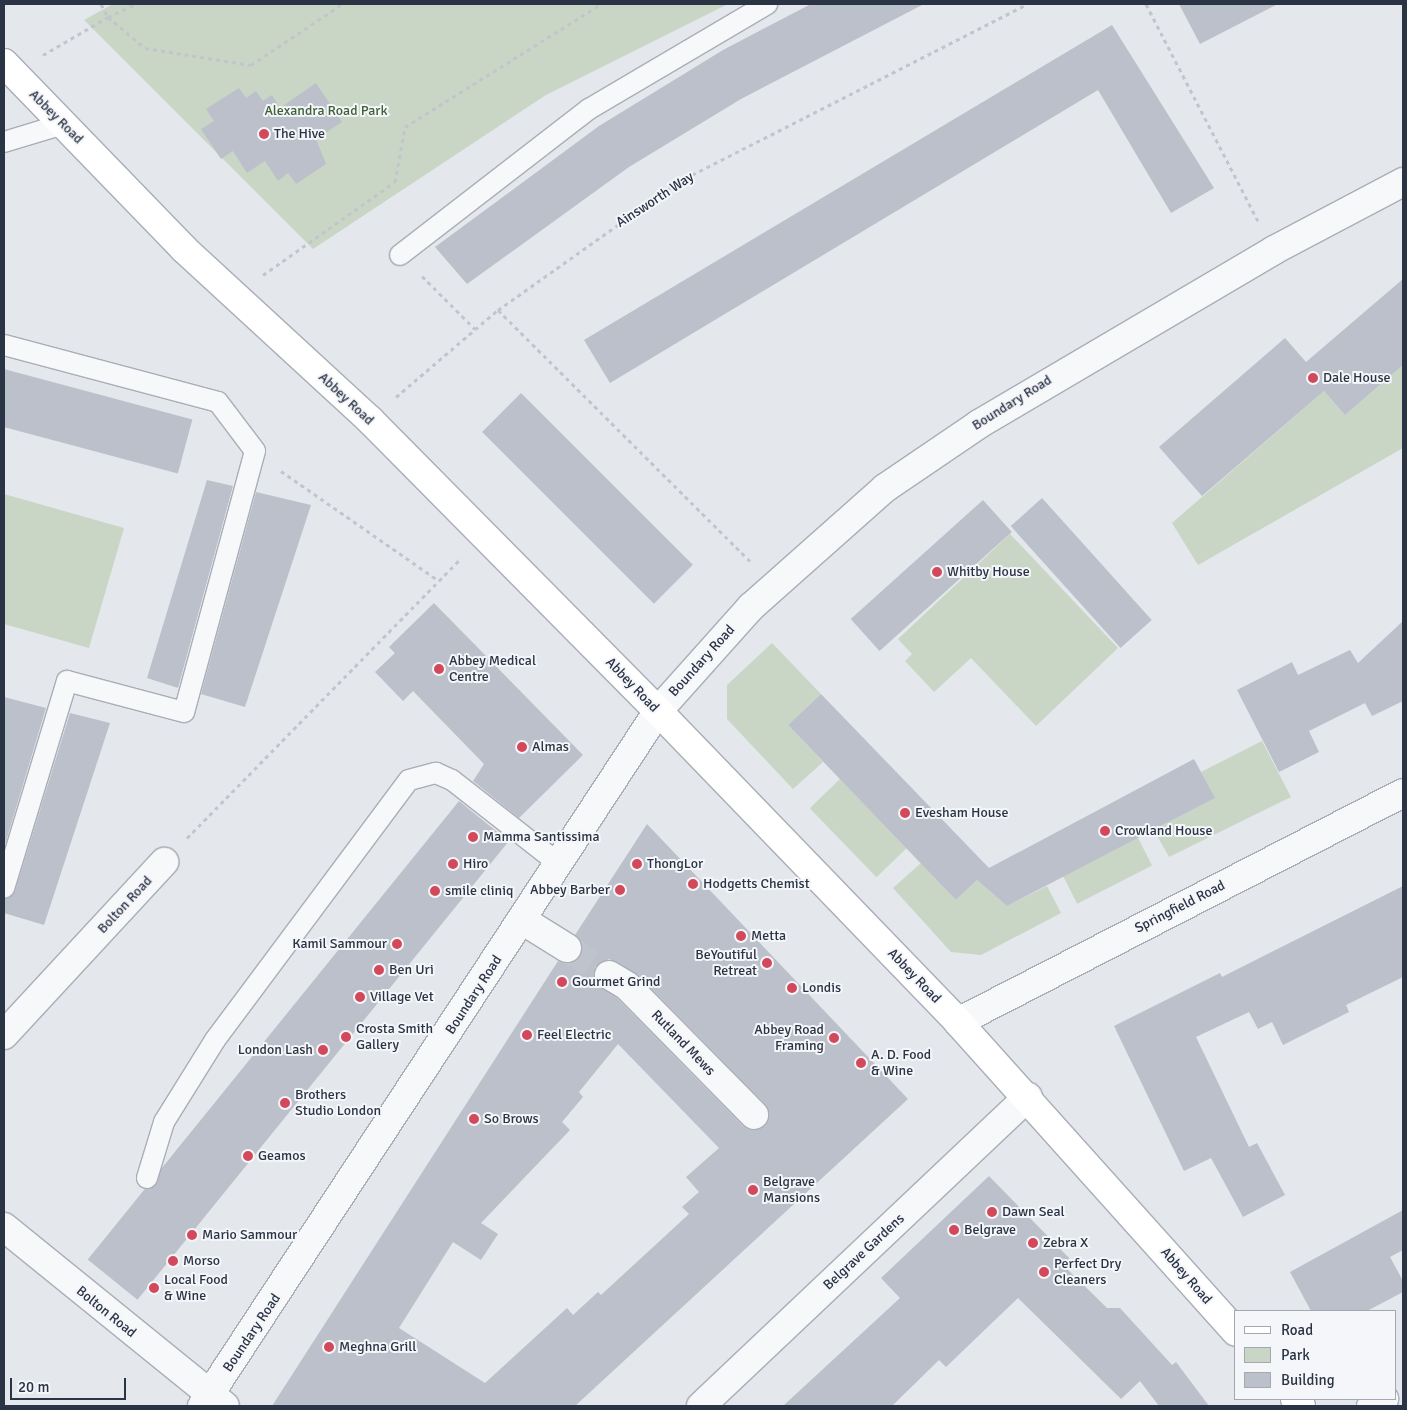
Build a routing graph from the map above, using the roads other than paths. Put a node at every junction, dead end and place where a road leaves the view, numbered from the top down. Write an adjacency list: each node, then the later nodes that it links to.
1 (768, 4): 6 (lane)
2 (8, 68): 3 (main road, Abbey Road)
3 (60, 125): 4 (lane); 8 (main road, Abbey Road)
4 (4, 142)
5 (1403, 182): 8 (street, Boundary Road)
6 (400, 255)
7 (4, 345): 12 (lane)
8 (658, 711): 11 (street, Boundary Road); 16 (main road, Abbey Road)
9 (1403, 793): 16 (street, Springfield Road)
10 (164, 862): 17 (street, Bolton Road)
11 (559, 864): 13 (street, Boundary Road); 20 (lane)
12 (4, 888)
13 (522, 920): 14 (street); 24 (street, Boundary Road)
14 (567, 948)
15 (609, 975): 19 (street, Rutland Mews)
16 (958, 1022): 18 (main road, Abbey Road)
17 (4, 1034)
18 (1028, 1097): 22 (main road, Abbey Road); 25 (street, Belgrave Gardens)
19 (754, 1115)
20 (147, 1178)
21 (4, 1227): 24 (street, Bolton Road)
22 (1234, 1330)
23 (1382, 1400): 26 (street)
24 (212, 1402)
25 (701, 1406)
26 (1371, 1406)

